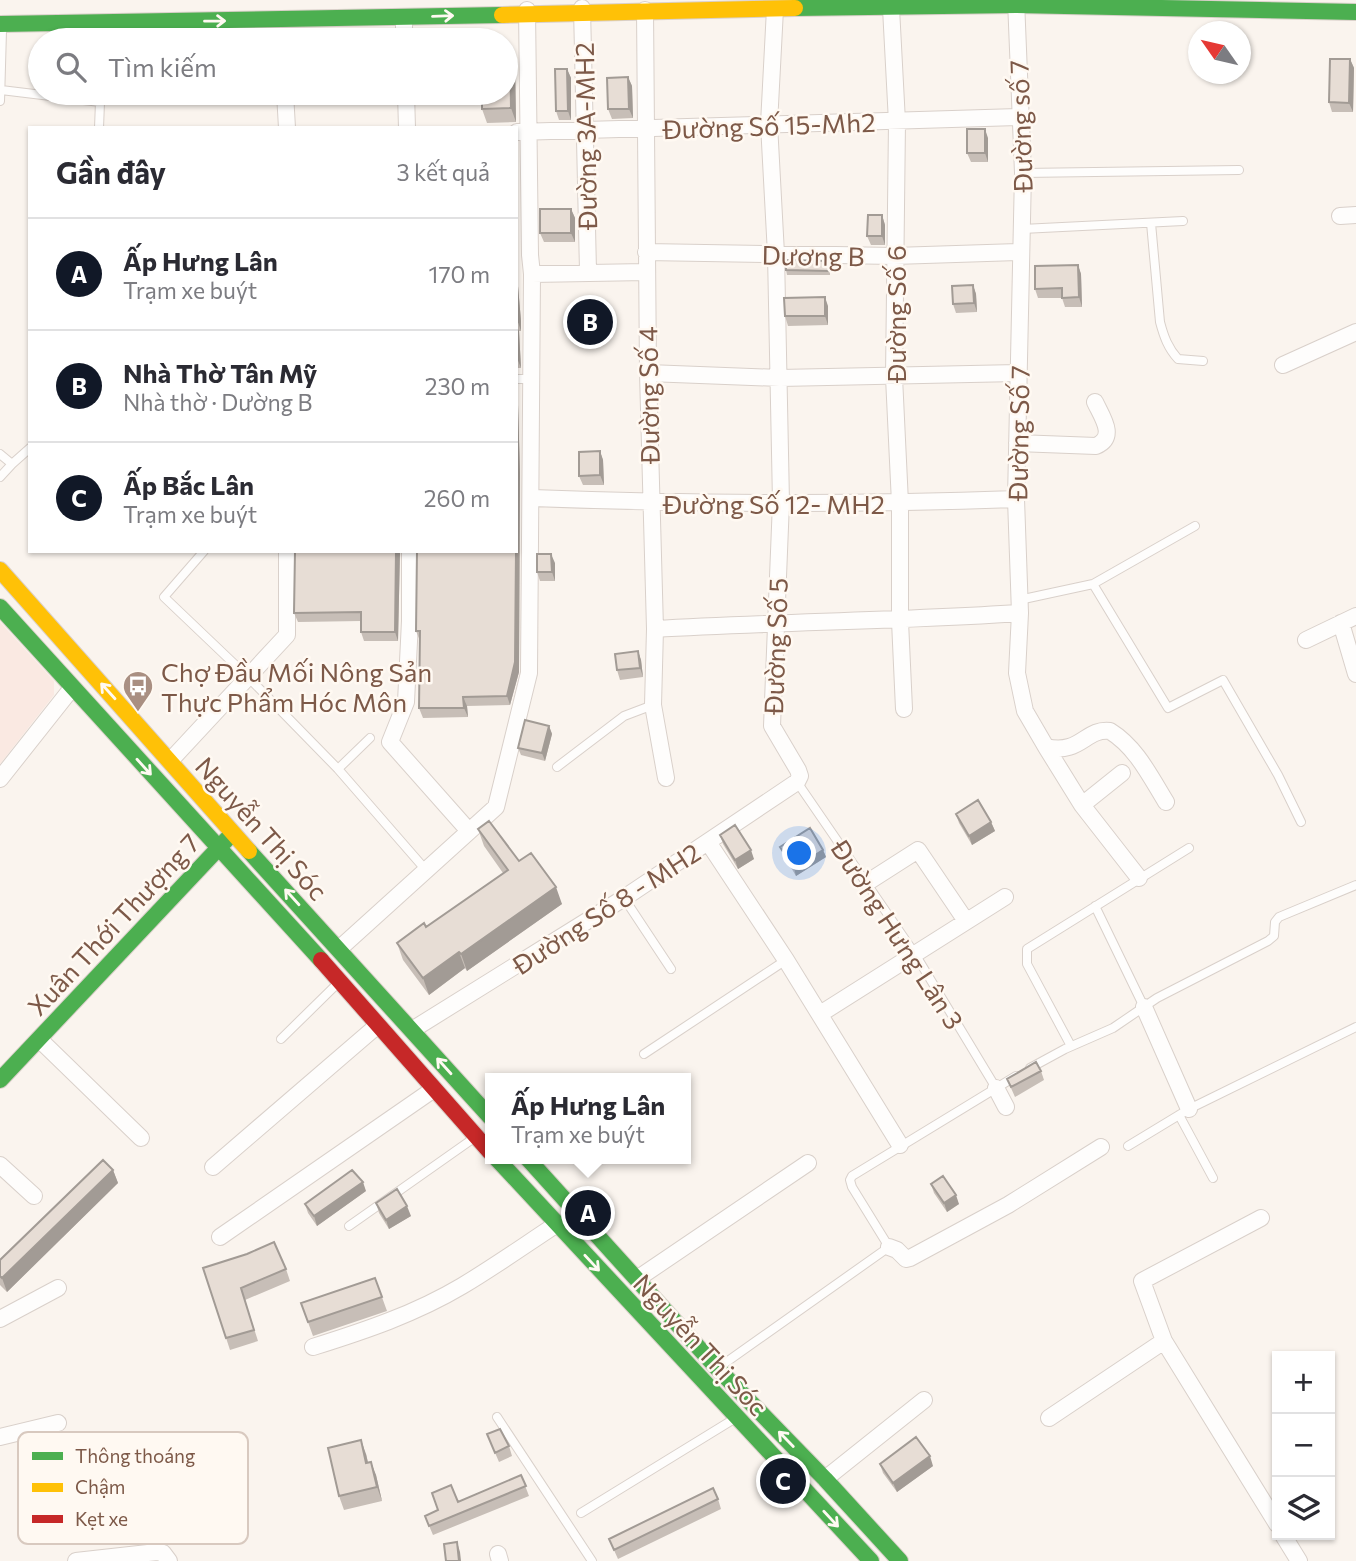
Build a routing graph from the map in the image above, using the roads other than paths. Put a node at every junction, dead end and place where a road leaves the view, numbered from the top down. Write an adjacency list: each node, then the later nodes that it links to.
1 (1016, 2): 4 (main road); 7 (main road); 17 (street, Đường số 7)
2 (527, 6): 3 (main road); 8 (main road, one-way to 2); 25 (street)
3 (582, 6): 6 (main road); 24 (street, Đường 3A-MH2)
4 (891, 8): 5 (main road); 18 (street, Đường Số 6)
5 (775, 9): 6 (main road); 19 (street)
6 (645, 10): 23 (street, Đường Số 4)
7 (1356, 12)
8 (404, 18): 9 (main road, one-way to 8); 10 (street)
9 (1, 24): 11 (lane)
10 (404, 28)
11 (1, 90): 12 (lane); 13 (lane)
12 (28, 93)
13 (0, 101)
14 (100, 105): 20 (lane)
15 (285, 105): 21 (street)
16 (406, 105): 22 (street)
17 (1021, 117): 18 (street, Đường Số 15-Mh2); 27 (street, Đường số 7)
18 (897, 122): 19 (street, Đường Số 15-Mh2); 35 (street, Đường Số 6)
19 (769, 124): 23 (street, Đường Số 15-Mh2); 33 (street)
20 (99, 126)
21 (286, 126)
22 (407, 126)
23 (644, 128): 24 (street, Đường Số 15-Mh2); 32 (street, Đường Số 4)
24 (584, 131): 25 (street, Đường Số 15-Mh2); 36 (street, Đường 3A-MH2)
25 (522, 132): 34 (street)
26 (1239, 170): 27 (lane)
27 (1023, 173): 30 (street, Đường số 7)
28 (1183, 221): 29 (lane)
29 (1152, 223): 30 (lane); 40 (lane)
30 (1022, 229): 31 (street, Đường số 7)
31 (1021, 252): 35 (street, Dương B); 43 (street, Đường Số 7)
32 (646, 253): 33 (street, Dương B); 37 (street, Đường Số 4)
33 (776, 254): 35 (street, Dương B); 45 (street, Đường Số 5)
34 (523, 256): 38 (street)
35 (894, 256): 44 (street, Đường Số 6)
36 (588, 271): 37 (street); 38 (street)
37 (646, 272): 42 (street, Đường Số 4)
38 (532, 274): 46 (street)
39 (1356, 332): 41 (street)
40 (1203, 361)
41 (1283, 365)
42 (648, 373): 45 (street); 55 (street, Đường Số 4)
43 (1018, 373): 44 (street); 48 (street, Đường Số 7)
44 (894, 377): 45 (street); 57 (street, Đường Số 6)
45 (779, 378): 56 (street, Đường Số 5)
46 (524, 379): 53 (street)
47 (1095, 402): 48 (street)
48 (1017, 443): 54 (street, Đường Số 7)
49 (28, 449): 51 (lane)
50 (0, 454): 51 (lane)
51 (12, 464): 52 (lane)
52 (0, 477)
53 (532, 498): 55 (street, Đường Số 12- MH2); 89 (street)
54 (1016, 499): 57 (street, Đường Số 12- MH2); 65 (street, Đường Số 7)
55 (650, 502): 56 (street, Đường Số 12- MH2); 70 (street, Đường Số 4)
56 (781, 502): 57 (street, Đường Số 12- MH2); 68 (street, Đường Số 5)
57 (900, 503): 67 (street, Đường Số 6)
58 (1195, 526): 63 (lane)
59 (202, 553): 73 (lane)
60 (287, 553): 73 (street)
61 (410, 553): 89 (street)
62 (0, 570): 79 (main road, Nguyễn Thị Sóc, one-way to 62)
63 (1093, 584): 65 (lane); 88 (lane)
64 (0, 607): 74 (main road, Nguyễn Thị Sóc)
65 (1019, 607): 67 (street); 78 (street, Đường Số 7)
66 (1356, 616): 69 (street)
67 (900, 621): 68 (street); 76 (street, Đường Số 6)
68 (777, 623): 70 (street); 85 (street, Đường Số 5)
69 (1340, 623): 71 (street); 72 (street)
70 (655, 629): 75 (street, Đường Số 4)
71 (1306, 640)
72 (1356, 674)
73 (249, 678): 79 (street); 81 (lane)
74 (72, 688): 84 (street); 93 (main road, Nguyễn Thị Sóc, one-way to 93)
75 (653, 705): 80 (lane); 83 (street, Đường Số 4)
76 (904, 709)
77 (370, 738): 81 (lane)
78 (1046, 747): 86 (street); 87 (street, Đường Số 7)
79 (170, 761): 90 (main road, Nguyễn Thị Sóc)
80 (557, 767)
81 (338, 769): 94 (lane)
82 (1122, 774): 87 (street)
83 (666, 778)
84 (0, 779)
85 (797, 782): 91 (street, Đường Số 8 - MH2); 96 (lane, Đường Hưng Lân 3)
86 (1166, 802)
87 (1082, 805): 95 (street, Đường Số 7)
88 (1301, 822)
89 (468, 830): 94 (street)
90 (233, 833): 93 (main road, Xuân Thới Thượng 7); 102 (main road, Nguyễn Thị Sóc, one-way to 90)
91 (708, 842): 99 (street, Đường Số 8 - MH2); 104 (street)
92 (1189, 848): 95 (lane)
93 (218, 849): 106 (main road, Nguyễn Thị Sóc); 112 (main road, Xuân Thới Thượng 7)
94 (425, 869): 102 (street)
95 (1139, 878): 100 (lane)
96 (868, 882): 101 (street); 103 (lane, Đường Hưng Lân 3)
97 (1356, 885): 107 (lane)
98 (1005, 897): 101 (street)
99 (624, 898): 105 (lane); 111 (street, Đường Số 8 - MH2)
100 (1095, 906): 107 (lane); 114 (lane)
101 (966, 921): 103 (street)
102 (339, 949): 111 (main road, Nguyễn Thị Sóc)
103 (915, 954): 108 (street); 117 (lane, Đường Hưng Lân 3)
104 (786, 960): 108 (street); 115 (lane)
105 (671, 969)
106 (340, 981): 109 (main road, Nguyễn Thị Sóc); 113 (lane)
107 (1143, 1007): 114 (lane); 121 (street)
108 (820, 1014): 124 (street)
109 (378, 1025): 118 (main road, Nguyễn Thị Sóc); 132 (street)
110 (1356, 1027): 121 (lane)
111 (412, 1031): 120 (main road, Nguyễn Thị Sóc, one-way to 111)
112 (38, 1039): 116 (main road, Xuân Thới Thượng 7); 123 (street)
113 (281, 1039)
114 (1071, 1046): 117 (lane)
115 (644, 1055)
116 (0, 1080)
117 (996, 1088): 119 (street); 124 (lane)
118 (434, 1089): 122 (main road, Nguyễn Thị Sóc); 138 (street)
119 (1006, 1107)
120 (485, 1111)
121 (1184, 1112): 125 (lane); 133 (lane)
122 (476, 1137): 126 (main road, Nguyễn Thị Sóc); 137 (lane)
123 (141, 1138)
124 (900, 1145): 139 (lane)
125 (1128, 1146)
126 (485, 1147)
127 (1101, 1147): 139 (street)
128 (808, 1163): 140 (street)
129 (501, 1164): 136 (main road, Nguyễn Thị Sóc)
130 (533, 1164): 140 (main road, Nguyễn Thị Sóc)
131 (0, 1165): 134 (street)
132 (213, 1167)
133 (1213, 1178)
134 (34, 1196)
135 (1261, 1218): 143 (street)
136 (557, 1224): 144 (street); 146 (main road, Nguyễn Thị Sóc, one-way to 146)
137 (349, 1226)
138 (220, 1237)
139 (889, 1247): 145 (lane)
140 (637, 1279): 145 (main road, Nguyễn Thị Sóc)
141 (58, 1288): 142 (street)
142 (0, 1319)
143 (1164, 1341): 151 (street); 158 (street)
144 (313, 1347)
145 (717, 1368): 146 (street); 148 (main road, Nguyễn Thị Sóc)
146 (701, 1380): 150 (main road, Nguyễn Thị Sóc)
147 (924, 1400): 156 (street)
148 (751, 1403): 150 (lane); 156 (main road, Nguyễn Thị Sóc, one-way to 148)
149 (498, 1417): 162 (lane)
150 (735, 1418): 157 (lane); 163 (main road, Nguyễn Thị Sóc, one-way to 163)
151 (1049, 1418)
152 (58, 1423): 153 (street)
153 (21, 1432)
154 (18, 1433): 155 (street)
155 (0, 1437)
156 (825, 1479): 164 (main road, Nguyễn Thị Sóc)
157 (581, 1513)
158 (1272, 1516)
159 (1286, 1540): 165 (street)
160 (76, 1561): 161 (street)
161 (169, 1561)
162 (592, 1561)
163 (871, 1561)
164 (900, 1561)
165 (1299, 1561)

